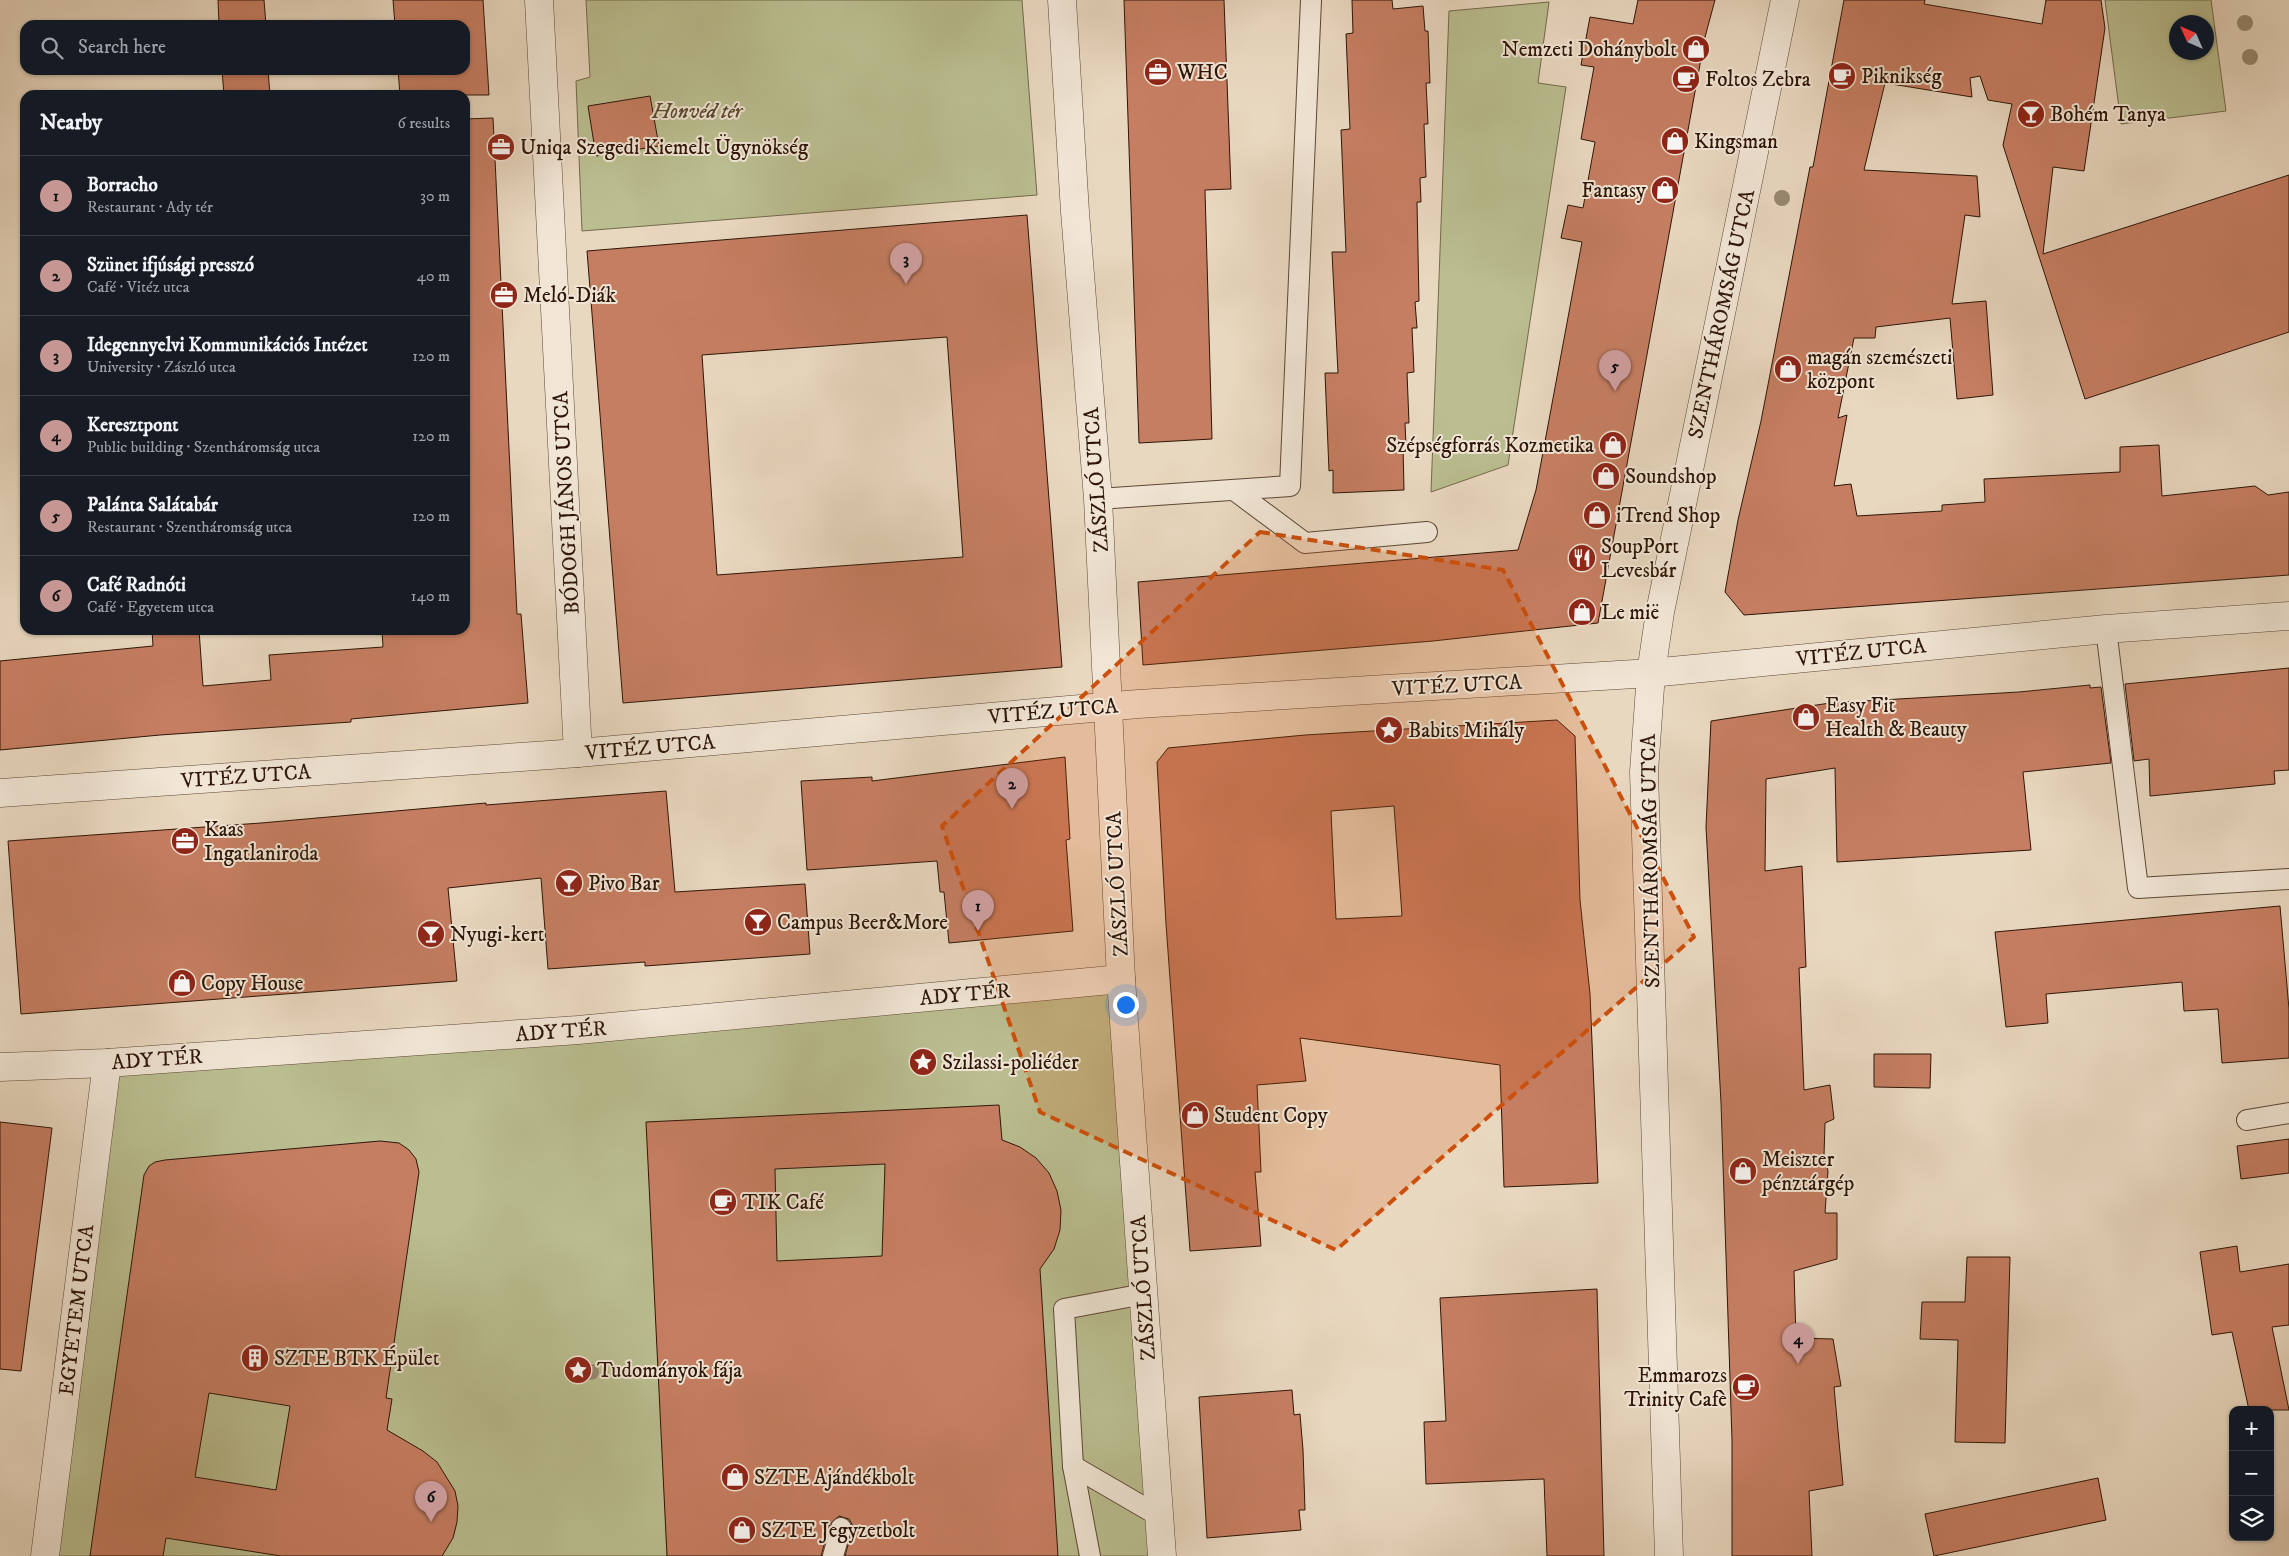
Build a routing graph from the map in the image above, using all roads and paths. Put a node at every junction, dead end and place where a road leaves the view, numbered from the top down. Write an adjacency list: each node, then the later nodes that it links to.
1 (539, 0): 12 (street, BÓDOGH JÁNOS UTCA)
2 (1062, 0): 6 (street, ZÁSZLÓ UTCA)
3 (1311, 0): 5 (lane)
4 (1785, 0): 10 (street, SZENTHÁROMSÁG UTCA)
5 (1234, 490): 6 (lane); 7 (lane)
6 (1098, 499): 11 (street, ZÁSZLÓ UTCA)
7 (1427, 532)
8 (2289, 616): 9 (street, VITÉZ UTCA)
9 (2106, 629): 10 (street, VITÉZ UTCA); 14 (lane)
10 (1651, 673): 11 (street, VITÉZ UTCA); 28 (street, SZENTHÁROMSÁG UTCA)
11 (1109, 707): 12 (street, VITÉZ UTCA); 15 (street, ZÁSZLÓ UTCA)
12 (578, 753): 13 (street, VITÉZ UTCA)
13 (0, 793)
14 (2289, 879)
15 (1121, 979): 16 (street, ADY TÉR); 20 (street, ZÁSZLÓ UTCA)
16 (107, 1063): 17 (street, ADY TÉR); 24 (street, EGYETEM UTCA)
17 (0, 1067)
18 (2289, 1113): 19 (lane)
19 (2247, 1120)
20 (1144, 1294): 21 (lane); 22 (street, ZÁSZLÓ UTCA)
21 (1073, 1466): 22 (lane); 26 (lane)
22 (1159, 1516): 27 (street, ZÁSZLÓ UTCA)
23 (841, 1528): 25 (lane)
24 (45, 1556)
25 (833, 1556)
26 (1090, 1556)
27 (1162, 1556)
28 (1669, 1556)

